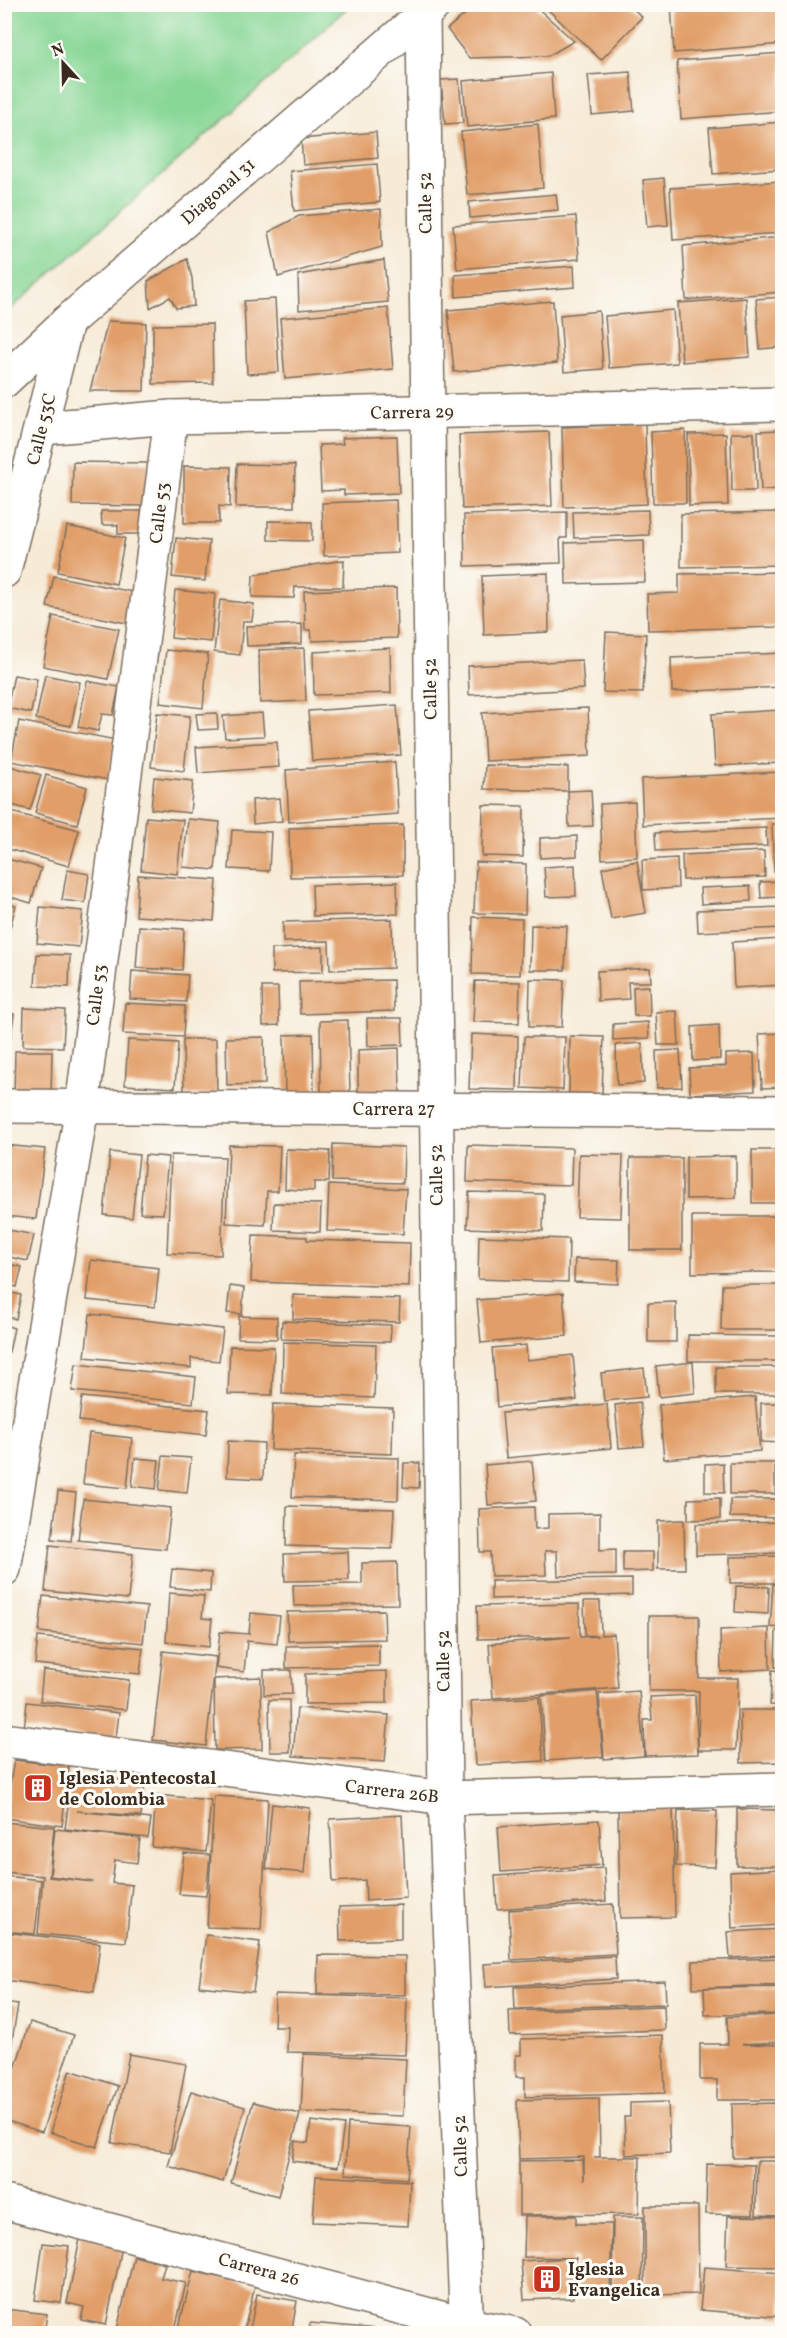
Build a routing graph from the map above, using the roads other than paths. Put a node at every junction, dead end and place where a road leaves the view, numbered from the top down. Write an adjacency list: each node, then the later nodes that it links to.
1 (428, 10): 2 (street, Diagonal 31); 5 (street, Calle 52)
2 (67, 322): 3 (street, Diagonal 31); 7 (street, Calle 53C)
3 (4, 381)
4 (783, 404): 5 (street, Carrera 29)
5 (427, 412): 6 (street, Carrera 29); 11 (street, Calle 52)
6 (171, 417): 7 (street, Carrera 29); 10 (street, Calle 53)
7 (42, 428): 8 (street, Calle 53C)
8 (4, 571)
9 (4, 1106): 10 (street, Carrera 27)
10 (82, 1107): 11 (street, Carrera 27); 13 (street, Calle 53)
11 (435, 1109): 12 (street, Carrera 27); 16 (street, Calle 52)
12 (783, 1112)
13 (4, 1569)
14 (4, 1740): 16 (street, Carrera 26B)
15 (783, 1789): 16 (street, Carrera 26B)
16 (445, 1798): 18 (street, Calle 52)
17 (4, 2202): 18 (street, Carrera 26)
18 (467, 2329): 19 (street, Carrera 26)
19 (515, 2334)

